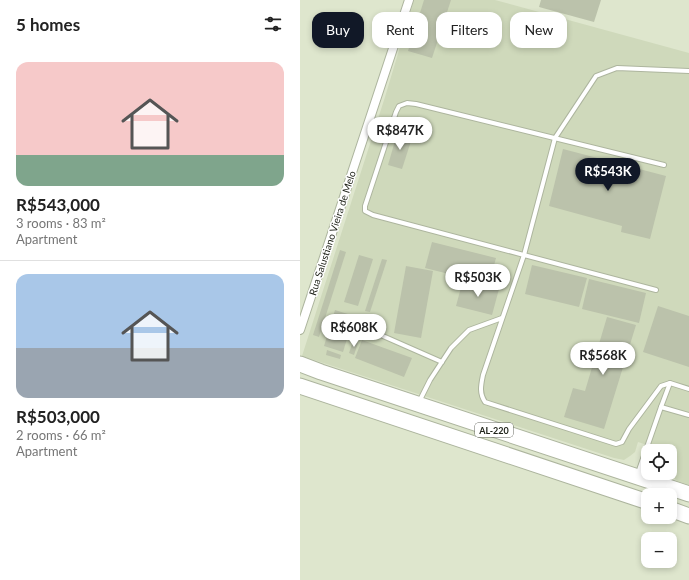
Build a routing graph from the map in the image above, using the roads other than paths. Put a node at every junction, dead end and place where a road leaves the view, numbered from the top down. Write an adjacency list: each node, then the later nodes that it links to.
1 (409, 0): 8 (street, Rua Salustiano Vieira de Melo)
2 (689, 71): 3 (lane)
3 (555, 138): 4 (lane); 5 (lane); 5 (lane)
4 (664, 165)
5 (524, 255): 6 (lane); 7 (lane)
6 (656, 290)
7 (502, 318): 10 (lane); 12 (lane)
8 (300, 330)
9 (367, 330): 10 (lane)
10 (442, 362): 15 (lane)
11 (300, 364): 15 (highway, AL-220)
12 (670, 383): 14 (lane); 16 (lane)
13 (300, 386): 20 (highway, AL-220)
14 (689, 389)
15 (418, 404): 18 (highway, AL-220)
16 (661, 407): 17 (lane); 18 (lane)
17 (689, 415)
18 (636, 477): 19 (highway, AL-220)
19 (689, 494)
20 (641, 500)
21 (677, 512): 22 (highway)
22 (689, 516)

